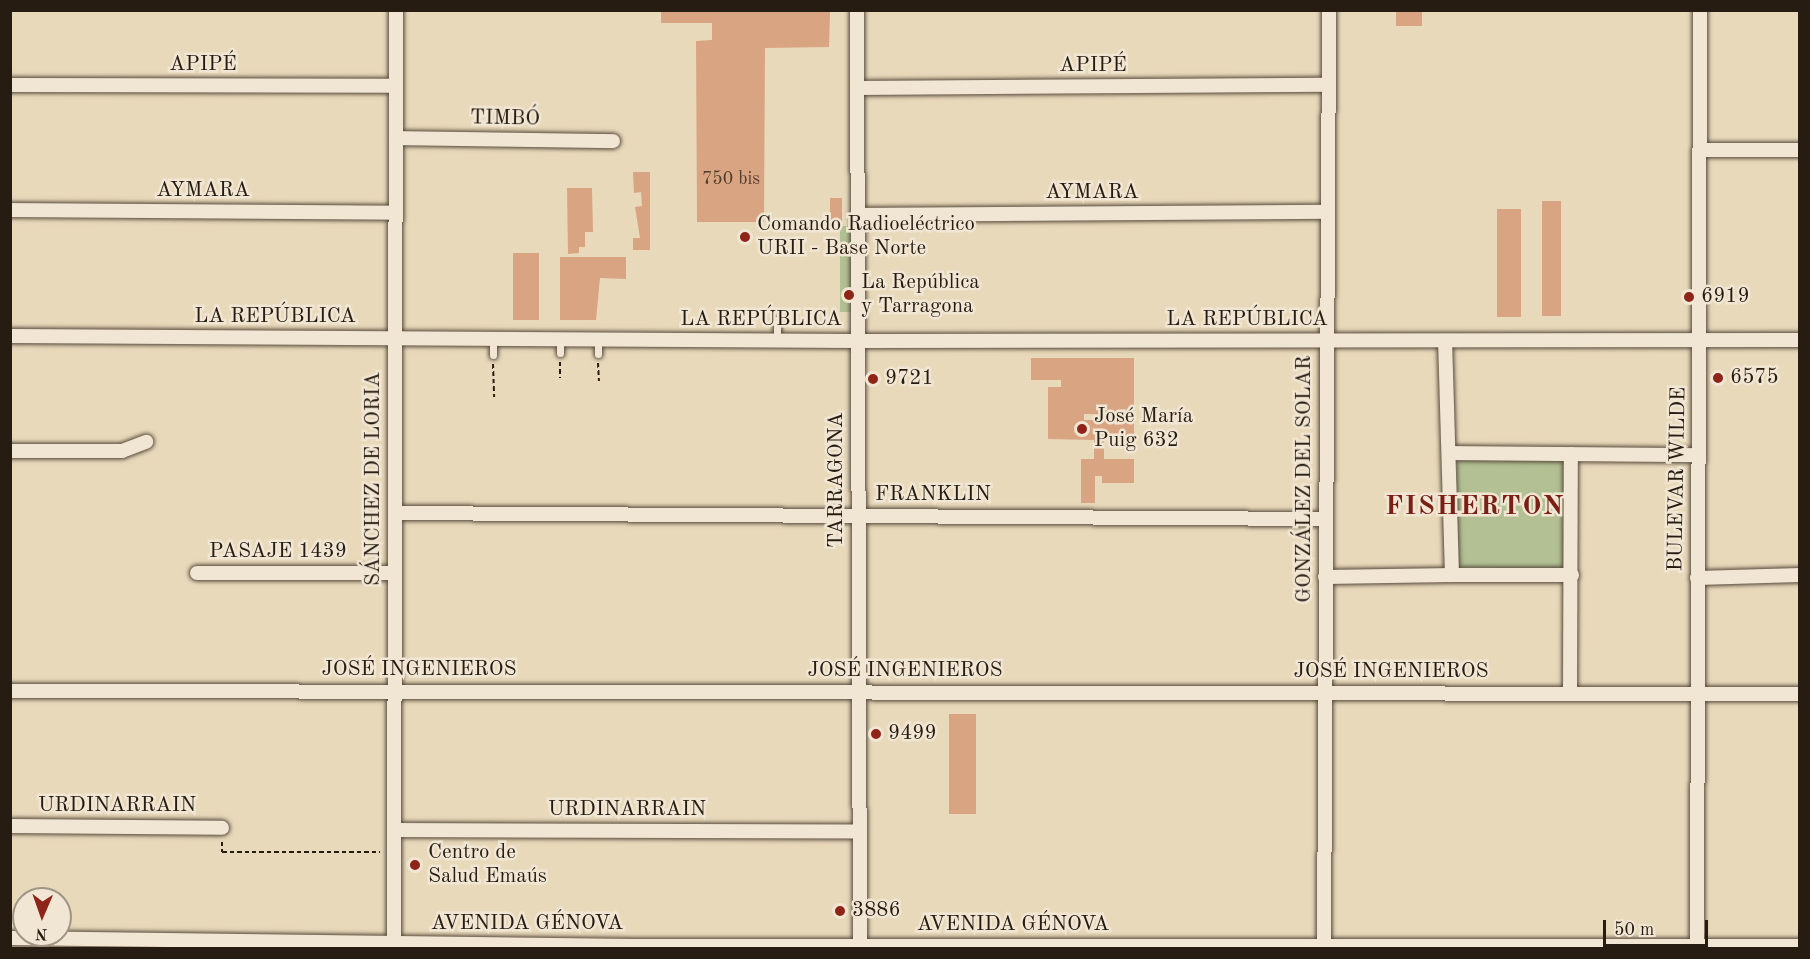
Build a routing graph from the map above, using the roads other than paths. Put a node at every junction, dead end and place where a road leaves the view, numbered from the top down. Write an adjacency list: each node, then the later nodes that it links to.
1 (396, 10): 6 (street, SÁNCHEZ DE LORIA)
2 (856, 10): 8 (street, TARRAGONA)
3 (1329, 10): 7 (street, GONZÁLEZ DEL SOLAR)
4 (1700, 10): 11 (street, BULEVAR WILDE)
5 (10, 85): 6 (street, APIPÉ)
6 (396, 86): 9 (street, SÁNCHEZ DE LORIA)
7 (1329, 86): 8 (street, APIPÉ); 14 (street, GONZÁLEZ DEL SOLAR)
8 (857, 87): 16 (street, TARRAGONA)
9 (396, 138): 10 (street, TIMBÓ); 15 (street, SÁNCHEZ DE LORIA)
10 (614, 141)
11 (1701, 150): 12 (street); 22 (street, BULEVAR WILDE)
12 (1800, 150)
13 (10, 210): 15 (street, AYMARA)
14 (1327, 212): 16 (street, AYMARA); 26 (street, GONZÁLEZ DEL SOLAR)
15 (396, 213): 19 (street, SÁNCHEZ DE LORIA)
16 (857, 215): 25 (street, TARRAGONA)
17 (777, 320): 24 (lane)
18 (10, 336): 19 (street, LA REPÚBLICA)
19 (396, 338): 20 (street, LA REPÚBLICA); 35 (street, SÁNCHEZ DE LORIA)
20 (493, 339): 21 (street, LA REPÚBLICA); 29 (lane)
21 (598, 340): 24 (street, LA REPÚBLICA); 28 (lane)
22 (1701, 340): 23 (street, LA REPÚBLICA); 27 (street, LA REPÚBLICA); 34 (street, BULEVAR WILDE)
23 (1800, 340)
24 (777, 341): 25 (street, LA REPÚBLICA)
25 (857, 341): 26 (street, LA REPÚBLICA); 36 (street, TARRAGONA)
26 (1327, 341): 27 (street, LA REPÚBLICA); 37 (street, GONZÁLEZ DEL SOLAR)
27 (1446, 341): 32 (street)
28 (598, 354)
29 (493, 355)
30 (146, 442): 31 (street)
31 (10, 451)
32 (1450, 453): 33 (street); 40 (street)
33 (1571, 454): 34 (street); 41 (street)
34 (1699, 455): 44 (street, BULEVAR WILDE)
35 (395, 513): 36 (street, FRANKLIN); 39 (street, SÁNCHEZ DE LORIA)
36 (858, 516): 37 (street, FRANKLIN); 47 (street, TARRAGONA)
37 (1326, 519): 43 (street, GONZÁLEZ DEL SOLAR)
38 (197, 573): 39 (street, PASAJE 1439)
39 (395, 573): 46 (street, SÁNCHEZ DE LORIA)
40 (1452, 575): 41 (street); 43 (street)
41 (1572, 575): 49 (street)
42 (1800, 575): 44 (street)
43 (1325, 577): 48 (street, GONZÁLEZ DEL SOLAR)
44 (1697, 578): 50 (street, BULEVAR WILDE)
45 (10, 690): 46 (street, JOSÉ INGENIEROS)
46 (395, 691): 47 (street, JOSÉ INGENIEROS); 54 (street, SÁNCHEZ DE LORIA)
47 (859, 692): 48 (street, JOSÉ INGENIEROS); 55 (street, TARRAGONA)
48 (1325, 693): 49 (street, JOSÉ INGENIEROS); 61 (street, GONZÁLEZ DEL SOLAR)
49 (1570, 694): 50 (street, JOSÉ INGENIEROS)
50 (1698, 694): 51 (street, JOSÉ INGENIEROS); 62 (street, BULEVAR WILDE)
51 (1800, 694)
52 (10, 826): 53 (street, URDINARRAIN)
53 (222, 828)
54 (394, 830): 55 (street, URDINARRAIN); 57 (street, SÁNCHEZ DE LORIA)
55 (859, 832): 60 (street, TARRAGONA)
56 (10, 938): 57 (street, AVENIDA GÉNOVA)
57 (394, 946): 59 (street, AVENIDA GÉNOVA)
58 (1800, 946): 62 (street, AVENIDA GÉNOVA)
59 (635, 947): 60 (street, AVENIDA GÉNOVA)
60 (860, 947): 61 (street, AVENIDA GÉNOVA)
61 (1324, 948): 62 (street, AVENIDA GÉNOVA)
62 (1697, 948)

